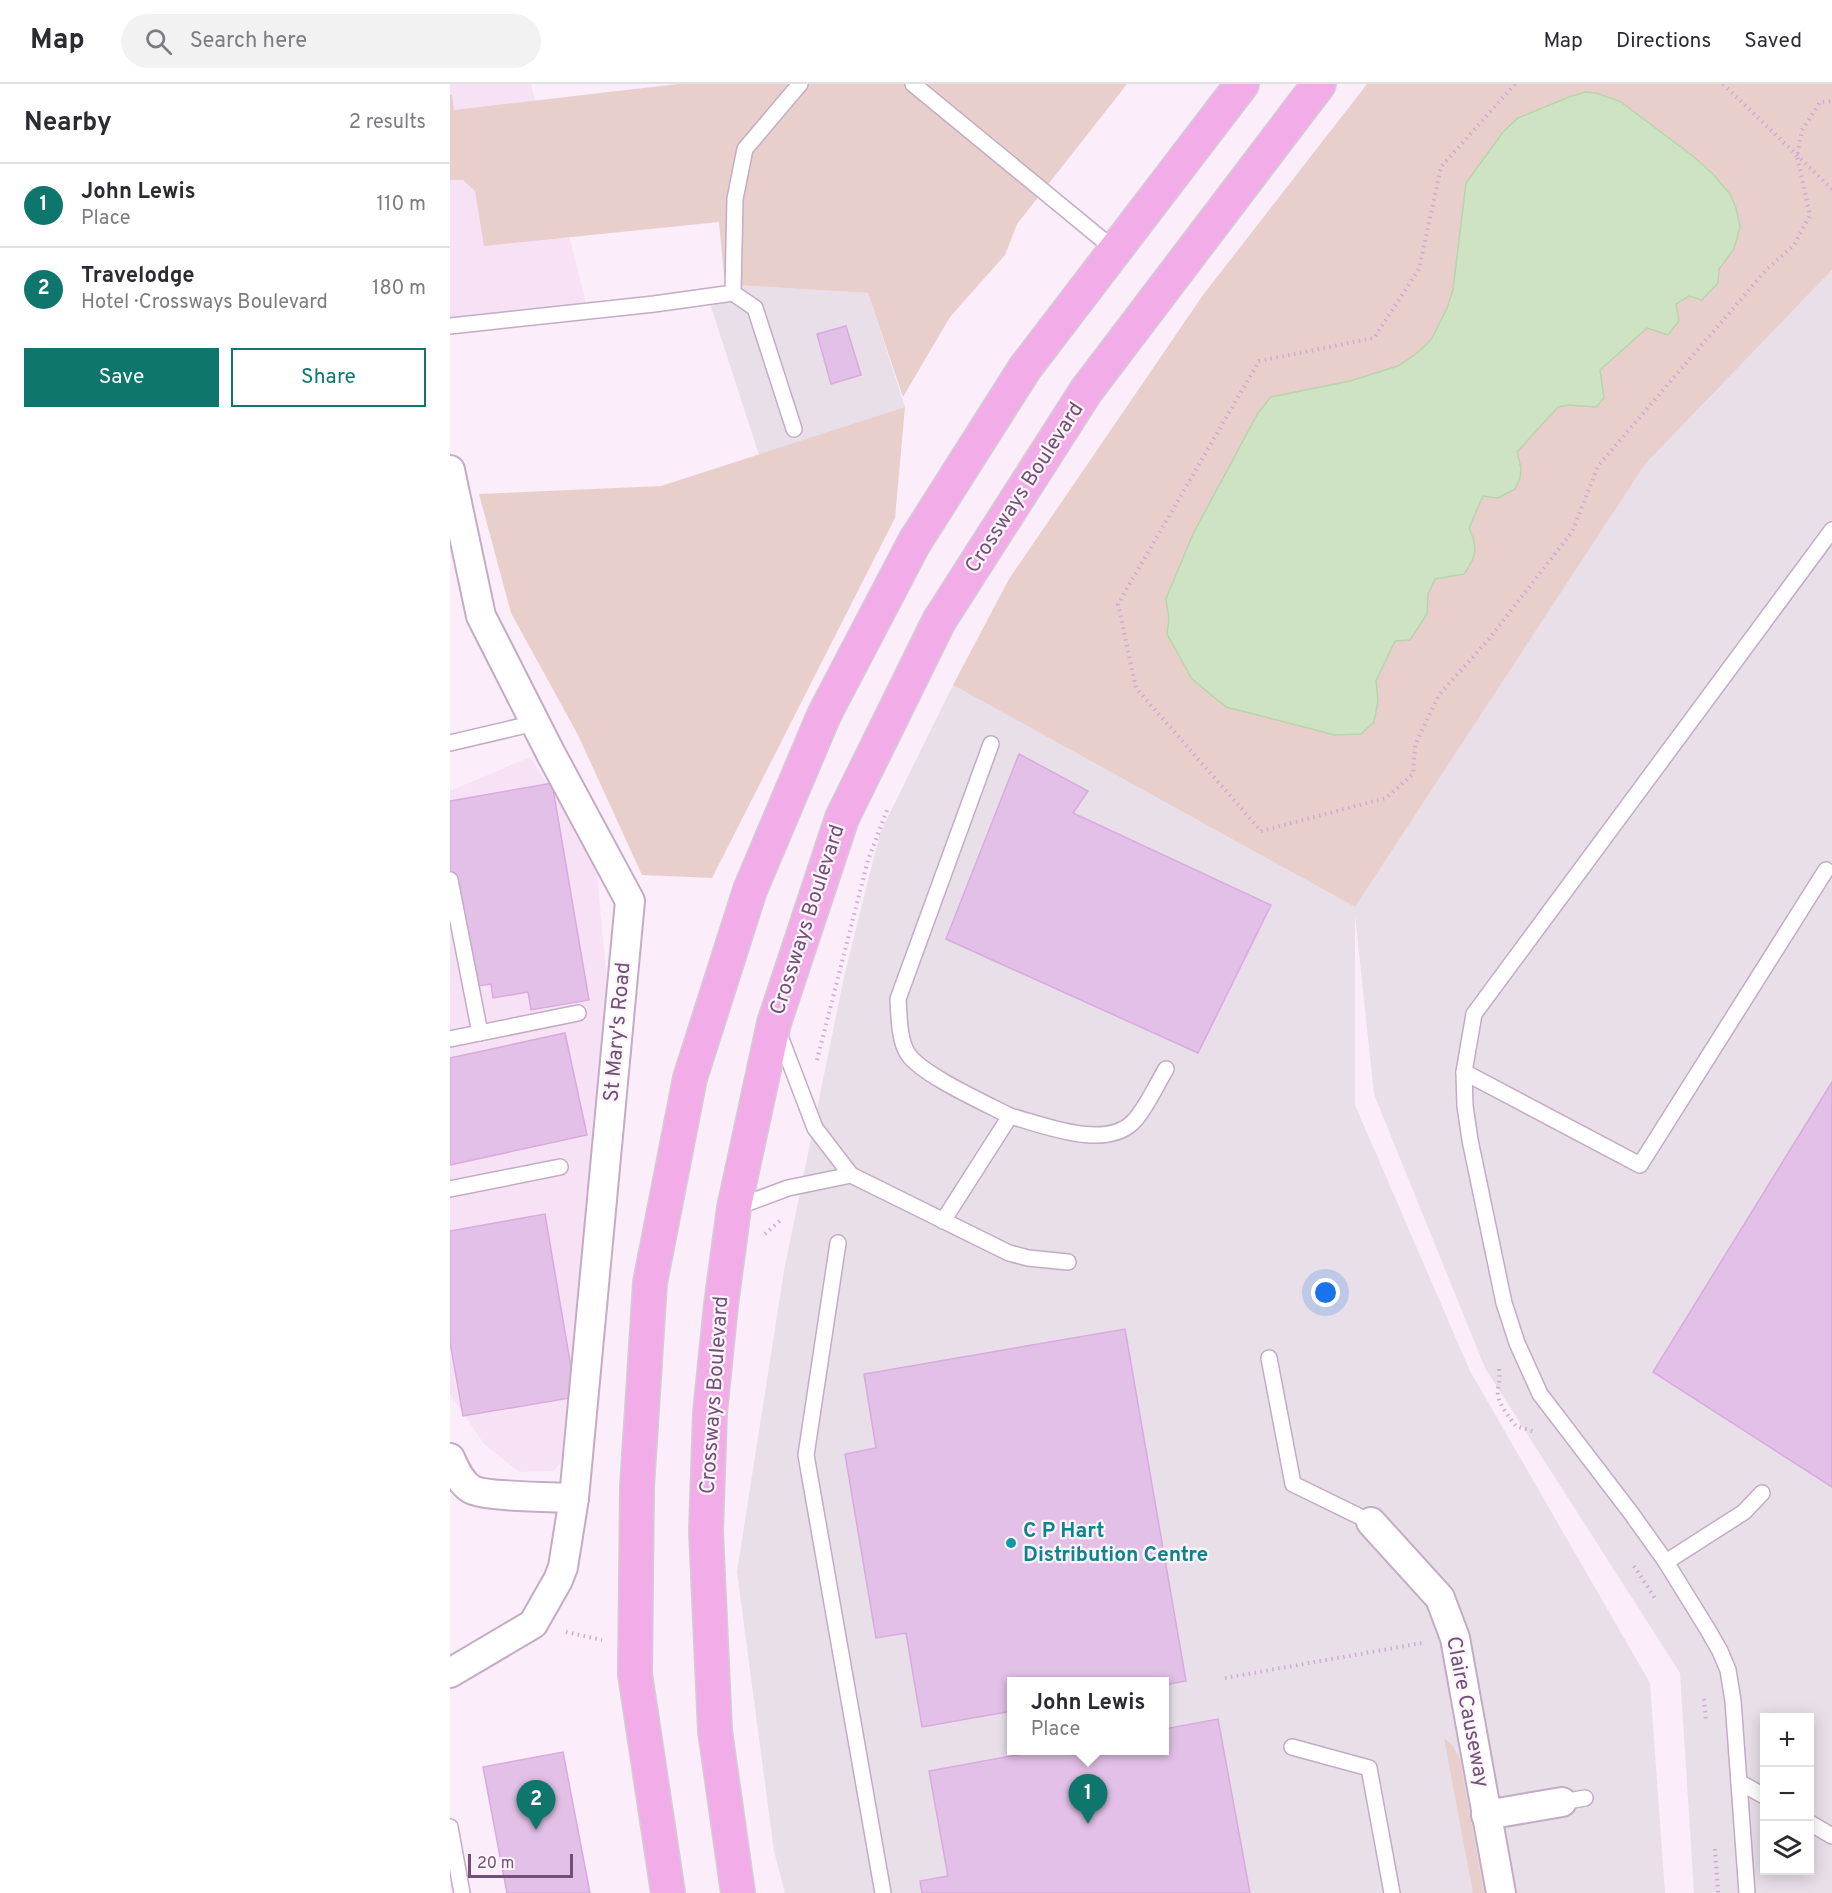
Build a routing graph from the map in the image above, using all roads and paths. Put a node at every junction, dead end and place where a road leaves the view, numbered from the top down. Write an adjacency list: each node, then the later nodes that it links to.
1 (800, 84): 11 (lane)
2 (913, 84): 10 (lane)
3 (1242, 84): 10 (main road)
4 (1319, 84): 24 (main road, Crossways Boulevard)
5 (1515, 84): 8 (path)
6 (1723, 84): 8 (path)
7 (1832, 101): 8 (path)
8 (1797, 156): 9 (path)
9 (1832, 189)
10 (1115, 250): 51 (main road)
11 (733, 293): 12 (lane); 13 (lane)
12 (450, 326)
13 (794, 429)
14 (450, 470): 16 (street, St Mary's Road)
15 (1832, 531): 29 (lane)
16 (535, 723): 17 (lane); 45 (street, St Mary's Road)
17 (450, 743)
18 (991, 744): 30 (lane)
19 (889, 806): 28 (path)
20 (1826, 870): 29 (lane)
21 (450, 880): 22 (lane)
22 (453, 911): 25 (lane)
23 (578, 1013): 25 (lane)
24 (774, 1023): 32 (lane); 34 (main road, Crossways Boulevard)
25 (480, 1033): 26 (lane)
26 (450, 1038)
27 (1166, 1069): 30 (lane)
28 (816, 1070)
29 (1464, 1072): 47 (lane)
30 (1010, 1116): 36 (lane)
31 (560, 1167): 33 (lane)
32 (851, 1175): 34 (lane); 36 (lane)
33 (450, 1189)
34 (734, 1208): 68 (main road, Crossways Boulevard)
35 (784, 1217): 37 (path)
36 (943, 1221): 39 (lane)
37 (763, 1236)
38 (838, 1243): 69 (lane)
39 (1068, 1262)
40 (1269, 1358): 46 (lane)
41 (1496, 1360): 42 (path)
42 (1539, 1436)
43 (450, 1458): 45 (street)
44 (1762, 1493): 47 (lane)
45 (574, 1498): 50 (street, St Mary's Road)
46 (1371, 1522): 61 (street, Claire Causeway)
47 (1666, 1562): 58 (lane)
48 (1633, 1564): 49 (path)
49 (1661, 1608)
50 (533, 1624): 51 (path); 53 (street)
51 (635, 1647): 67 (main road)
52 (1425, 1654): 54 (path)
53 (450, 1673)
54 (1226, 1678)
55 (1703, 1688): 56 (path)
56 (1707, 1732)
57 (1292, 1747): 70 (lane)
58 (1739, 1782): 59 (lane); 73 (lane)
59 (1760, 1794)
60 (1574, 1800): 61 (street)
61 (1486, 1815): 71 (street, Claire Causeway)
62 (1814, 1826): 64 (lane)
63 (450, 1827): 66 (lane)
64 (1832, 1836)
65 (1715, 1847): 72 (path)
66 (462, 1893)
67 (668, 1893)
68 (738, 1893)
69 (883, 1893)
70 (1392, 1893)
71 (1501, 1893)
72 (1718, 1893)
73 (1747, 1893)

